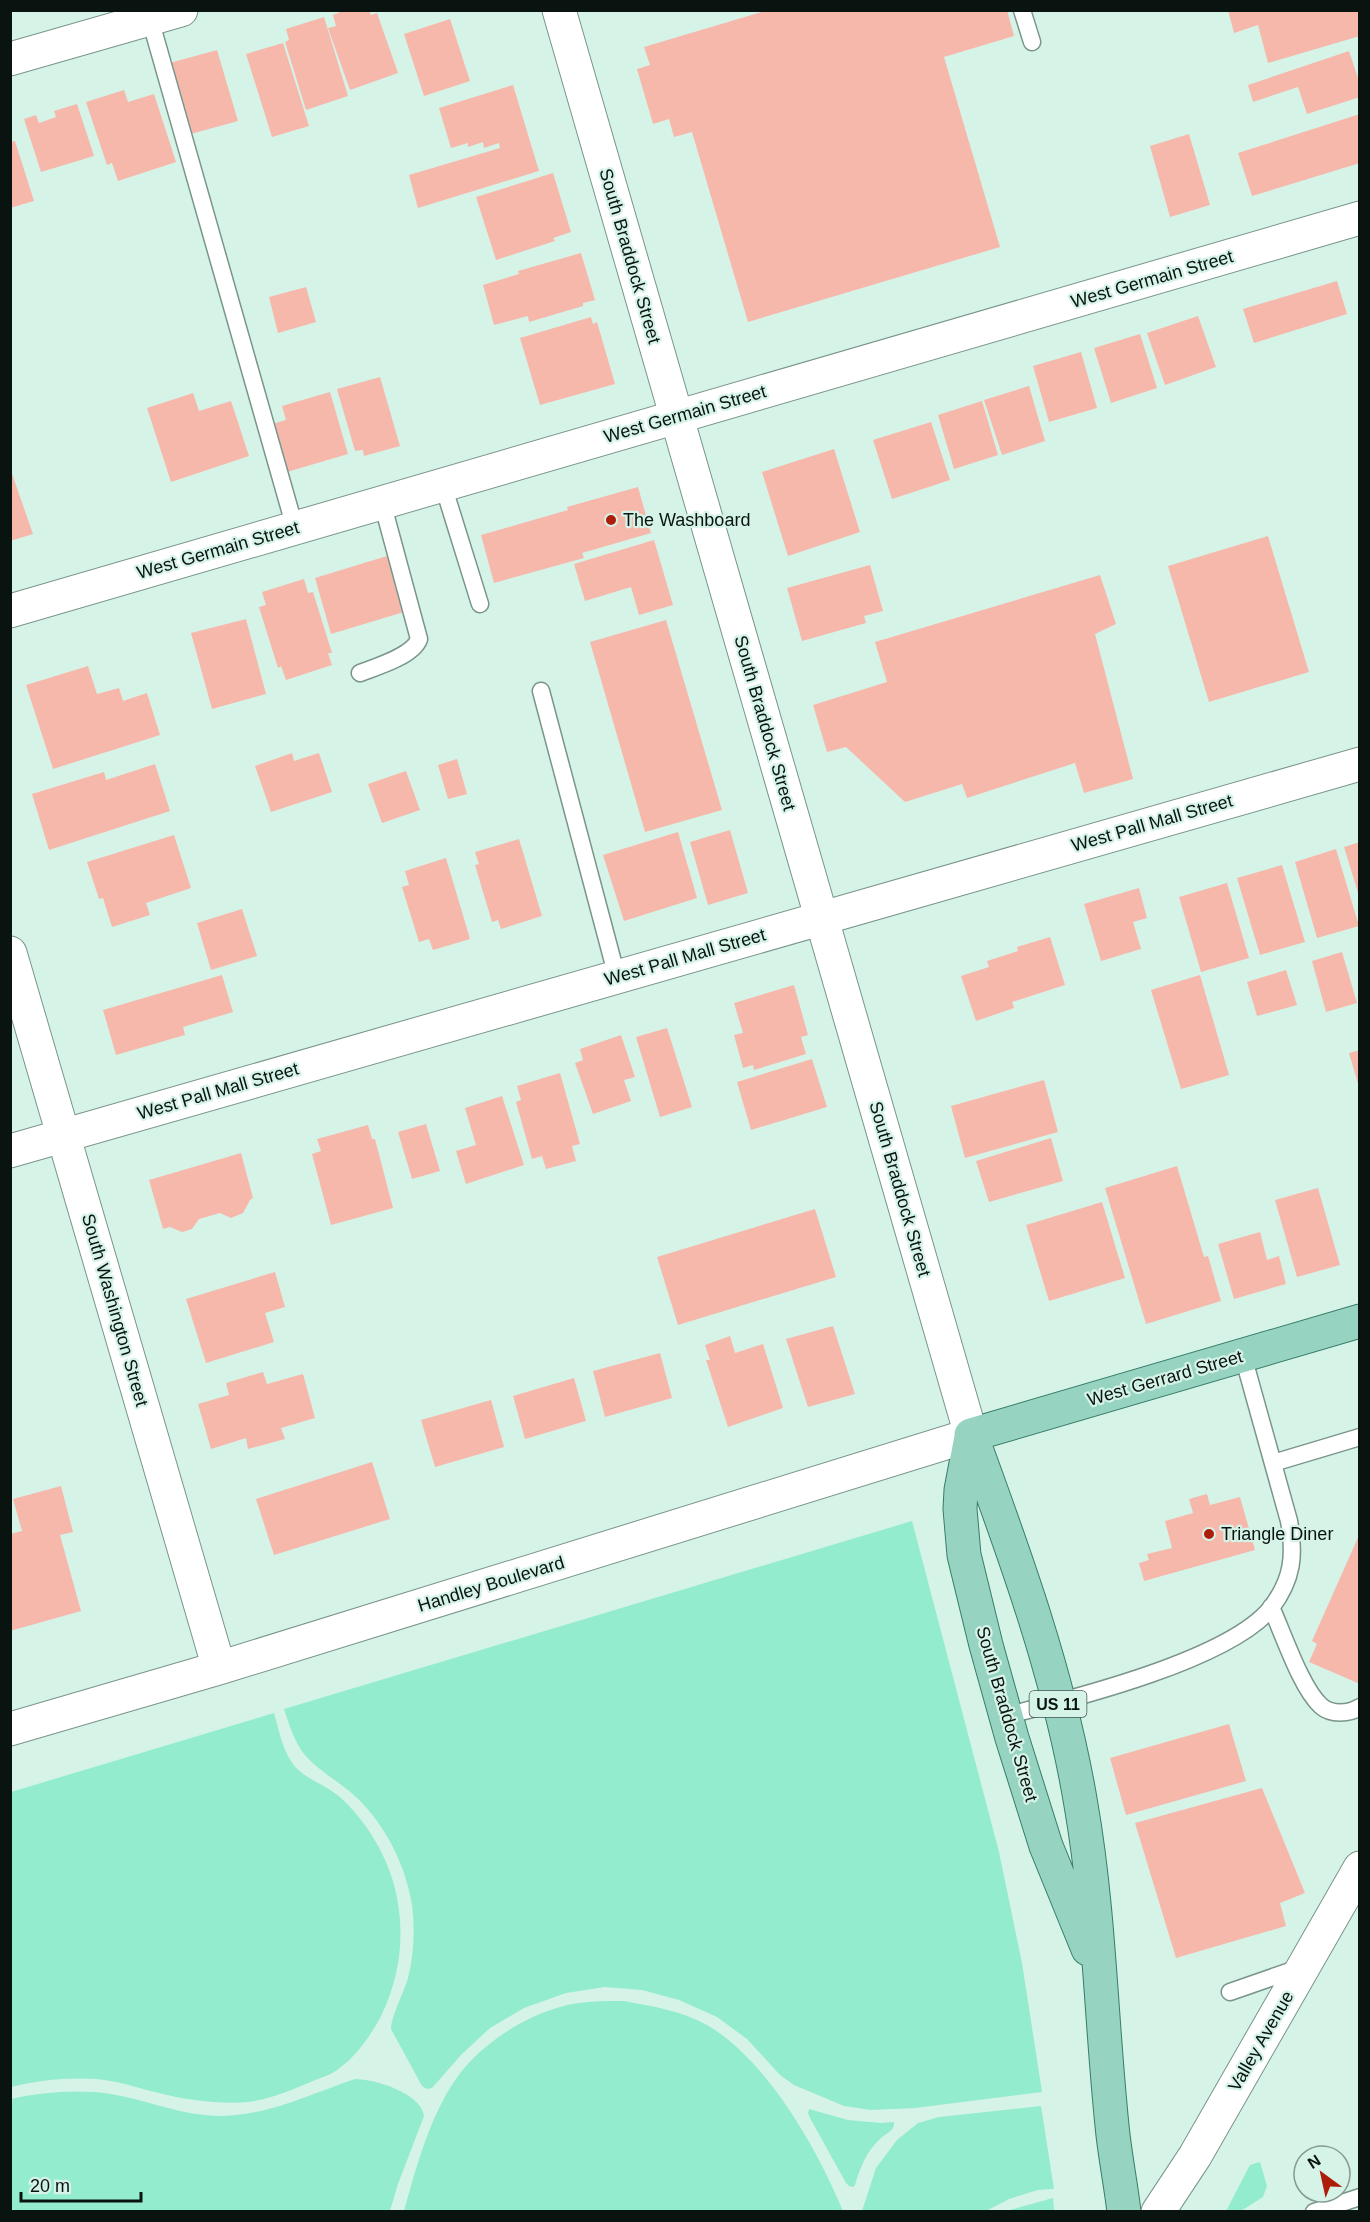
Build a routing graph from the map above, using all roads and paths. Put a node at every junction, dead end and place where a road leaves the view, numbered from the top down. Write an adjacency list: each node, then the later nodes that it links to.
1 (181, 10): 4 (street)
2 (559, 10): 8 (street, South Braddock Street)
3 (1022, 10): 5 (lane)
4 (150, 20): 6 (street); 11 (lane)
5 (1032, 42)
6 (10, 59)
7 (1359, 218): 8 (street, West Germain Street)
8 (676, 417): 9 (street, West Germain Street); 17 (street, South Braddock Street)
9 (443, 485): 10 (street, West Germain Street); 12 (lane)
10 (382, 502): 11 (street, West Germain Street); 14 (lane)
11 (295, 528): 13 (street, West Germain Street)
12 (480, 604)
13 (10, 611)
14 (360, 673)
15 (541, 691): 19 (lane)
16 (1359, 764): 17 (street, West Pall Mall Street)
17 (822, 918): 19 (street, West Pall Mall Street); 24 (street, South Braddock Street)
18 (10, 953): 20 (street, South Washington Street)
19 (618, 977): 20 (street, West Pall Mall Street)
20 (64, 1136): 21 (street, West Pall Mall Street); 28 (street, South Washington Street)
21 (10, 1151)
22 (1359, 1321): 23 (main road, West Gerrard Street)
23 (1243, 1356): 24 (main road, West Gerrard Street); 26 (lane)
24 (971, 1435): 28 (street, Handley Boulevard); 29 (main road, South Braddock Street / US 11); 31 (main road, South Braddock Street / US 11)
25 (1359, 1437): 26 (lane)
26 (1273, 1463): 27 (lane)
27 (1271, 1607): 29 (lane); 30 (lane)
28 (219, 1668): 32 (street, Handley Boulevard)
29 (1058, 1702): 31 (lane); 35 (main road, South Braddock Street / US 11)
30 (1359, 1707)
31 (1005, 1716): 35 (main road, South Braddock Street / US 11)
32 (10, 1729)
33 (1356, 1879): 34 (street, Valley Avenue)
34 (1303, 1967): 36 (lane); 39 (street, Valley Avenue)
35 (1102, 1983): 38 (main road, South Braddock Street / US 11)
36 (1230, 1992)
37 (1359, 2196): 40 (lane)
38 (1124, 2211)
39 (1158, 2211)
40 (1314, 2211)

